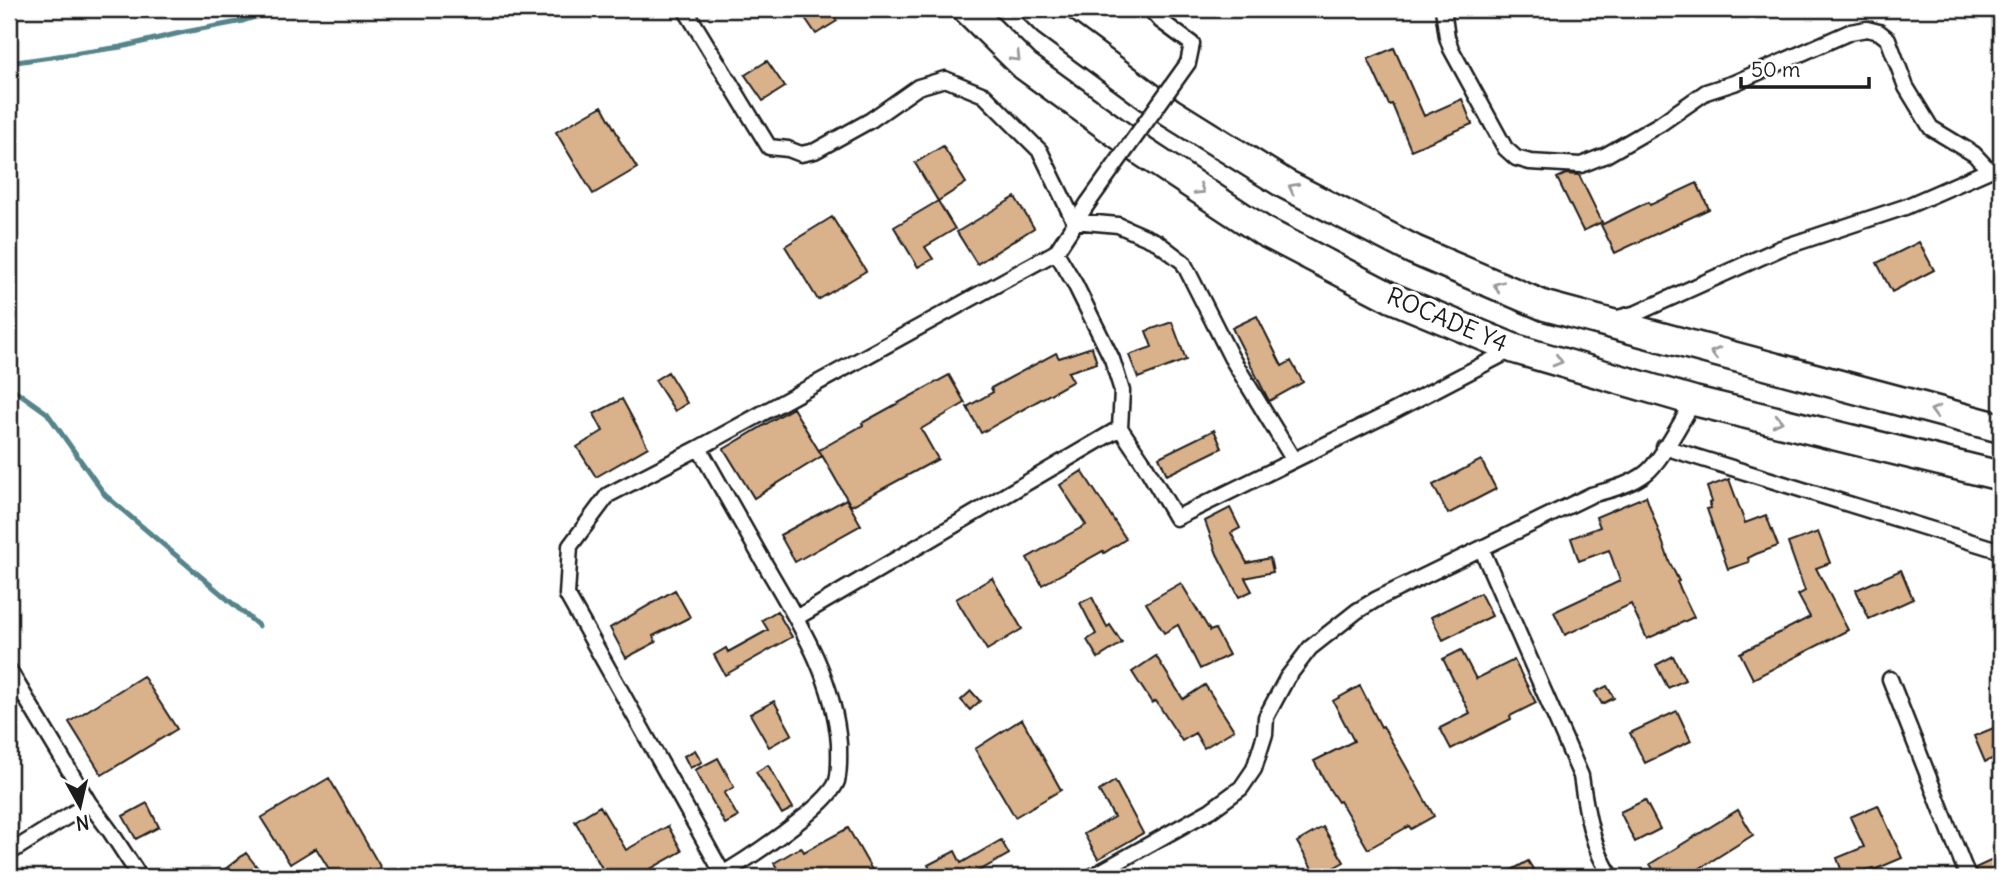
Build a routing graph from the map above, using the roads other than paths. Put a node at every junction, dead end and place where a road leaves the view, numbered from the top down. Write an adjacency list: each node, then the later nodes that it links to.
1 (685, 9): 7 (street)
2 (967, 9): 10 (highway, ROCADE Y4, one-way to 10)
3 (1035, 9): 9 (highway, ROCADE Y4, one-way to 3)
4 (1150, 9): 7 (street, bridge)
5 (1443, 9): 6 (street)
6 (1995, 167): 9 (street)
7 (1074, 221): 8 (street); 16 (street)
8 (1056, 252): 12 (street); 15 (street)
9 (1603, 322): 13 (highway, ROCADE Y4, one-way to 9)
10 (1515, 349): 11 (highway, ROCADE Y4, one-way to 11); 16 (street)
11 (1694, 401): 14 (street); 17 (highway, ROCADE Y4, one-way to 17)
12 (1119, 428): 16 (street); 20 (street)
13 (2001, 428)
14 (1664, 447): 18 (street); 19 (street)
15 (699, 448): 20 (street); 25 (street)
16 (1293, 459)
17 (2001, 476)
18 (1482, 550): 27 (street); 28 (street)
19 (2001, 551)
20 (796, 618): 25 (street)
21 (9, 670): 23 (street)
22 (1890, 678): 29 (street)
23 (89, 803): 24 (street); 26 (street)
24 (9, 853)
25 (720, 876)
26 (140, 877)
27 (1091, 877)
28 (1612, 877)
29 (1968, 877)

